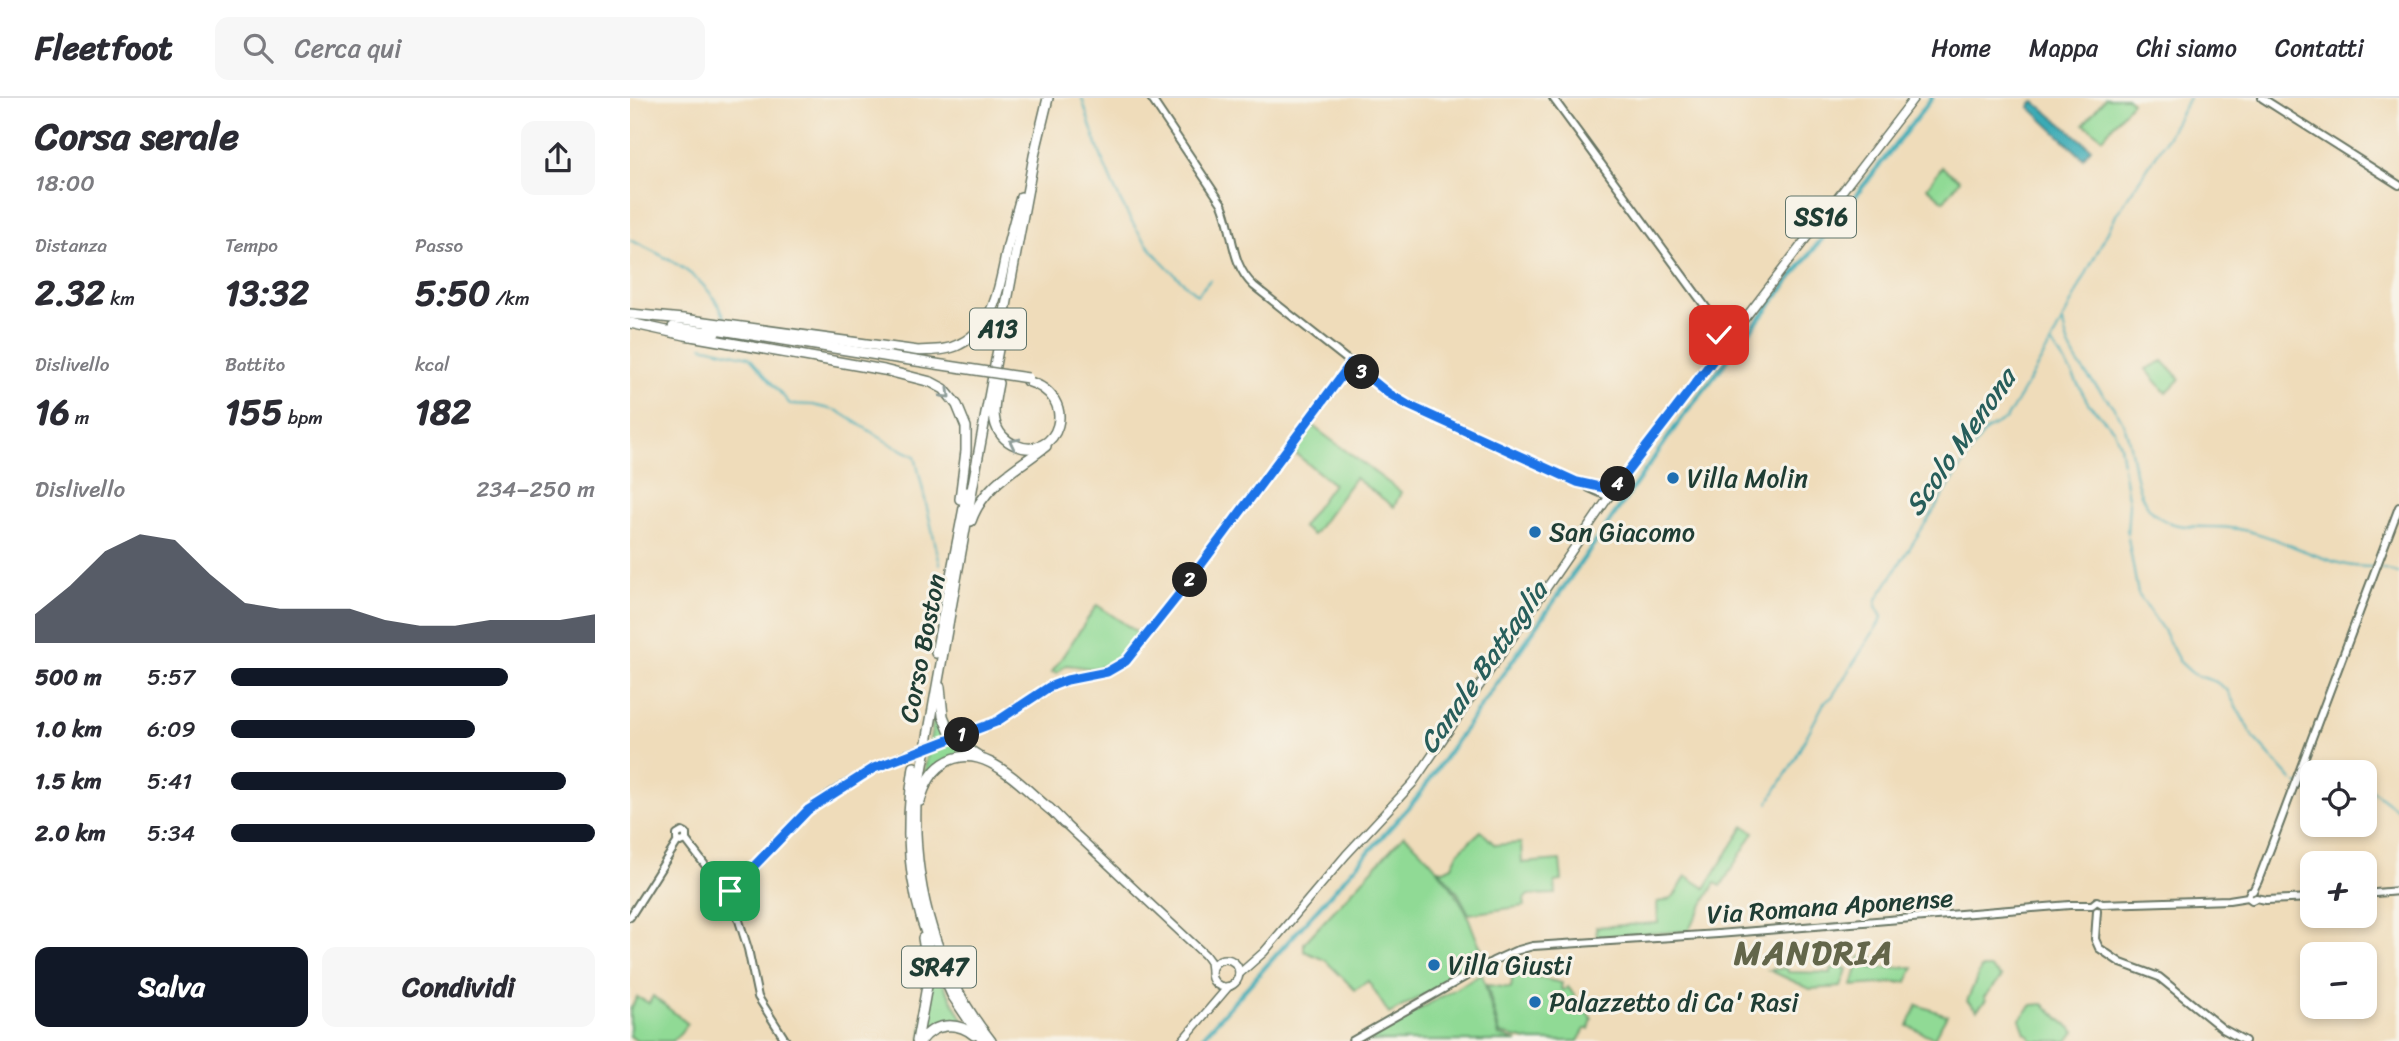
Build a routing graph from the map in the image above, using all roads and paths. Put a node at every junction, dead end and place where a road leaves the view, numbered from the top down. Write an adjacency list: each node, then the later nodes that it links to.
1 (1041, 98): 8 (highway, A13)
2 (1048, 98): 11 (highway, A13)
3 (1151, 98): 15 (street)
4 (1553, 98): 9 (street)
5 (1914, 98): 13 (main road, SS16)
6 (2262, 98): 7 (street)
7 (2399, 185)
8 (1021, 197): 10 (highway); 23 (highway, A13)
9 (1713, 317): 12 (street); 13 (street)
10 (630, 319): 16 (highway, bridge); 23 (highway, one-way to 23)
11 (1003, 329): 16 (highway, one-way to 11); 22 (highway, A13)
12 (1719, 335): 13 (street); 14 (street)
13 (1728, 340): 14 (main road, SS16)
14 (1717, 355): 17 (main road, SS16)
15 (1351, 363): 18 (street); 33 (street, bridge)
16 (1027, 380): 22 (highway)
17 (1617, 485): 18 (street); 19 (main road, SS16)
18 (1599, 490): 19 (street); 20 (street)
19 (1609, 496): 20 (main road, SS16)
20 (1601, 506): 38 (main road, SS16)
21 (2399, 507): 34 (street)
22 (965, 540): 24 (highway, Corso Boston / SR47)
23 (954, 559): 30 (highway, Corso Boston / SR47)
24 (944, 642): 25 (highway); 28 (highway, Corso Boston / SR47)
25 (951, 735)
26 (960, 744): 27 (highway)
27 (1052, 811): 28 (highway); 29 (highway)
28 (915, 820): 50 (highway, Corso Boston / SR47)
29 (1064, 823): 39 (main road)
30 (913, 885): 48 (highway, SR47); 49 (highway, Corso Boston / SR47)
31 (2399, 891): 32 (street)
32 (2377, 893)
33 (727, 894): 37 (street); 47 (street)
34 (2253, 895): 35 (street); 36 (street)
35 (2300, 899)
36 (2095, 908): 52 (street, Via Romana Aponense); 53 (street)
37 (630, 917)
38 (1270, 943): 41 (main road, SS16); 43 (main road, SS16)
39 (1205, 955): 40 (main road); 42 (main road)
40 (1219, 960): 41 (main road); 42 (main road)
41 (1235, 963): 43 (main road)
42 (1211, 970): 44 (main road)
43 (1239, 974): 45 (main road, SS16)
44 (1212, 979): 45 (main road); 46 (main road)
45 (1228, 987): 46 (main road, SS16)
46 (1209, 1010): 51 (main road, SS16)
47 (786, 1041)
48 (919, 1041): 49 (highway, SR47)
49 (981, 1041)
50 (991, 1041)
51 (1182, 1041)
52 (1352, 1041)
53 (2245, 1041)

